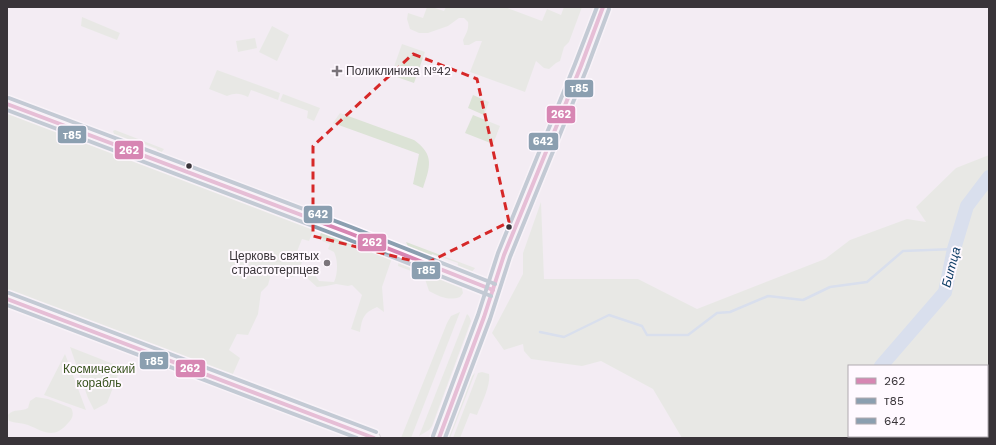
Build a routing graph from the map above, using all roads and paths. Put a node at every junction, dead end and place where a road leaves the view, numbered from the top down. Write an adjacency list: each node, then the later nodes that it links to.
1 (603, 7): 3 (main road)
2 (7, 104): 3 (main road)
3 (492, 290): 6 (main road)
4 (7, 299): 5 (main road)
5 (374, 438)
6 (438, 438)

